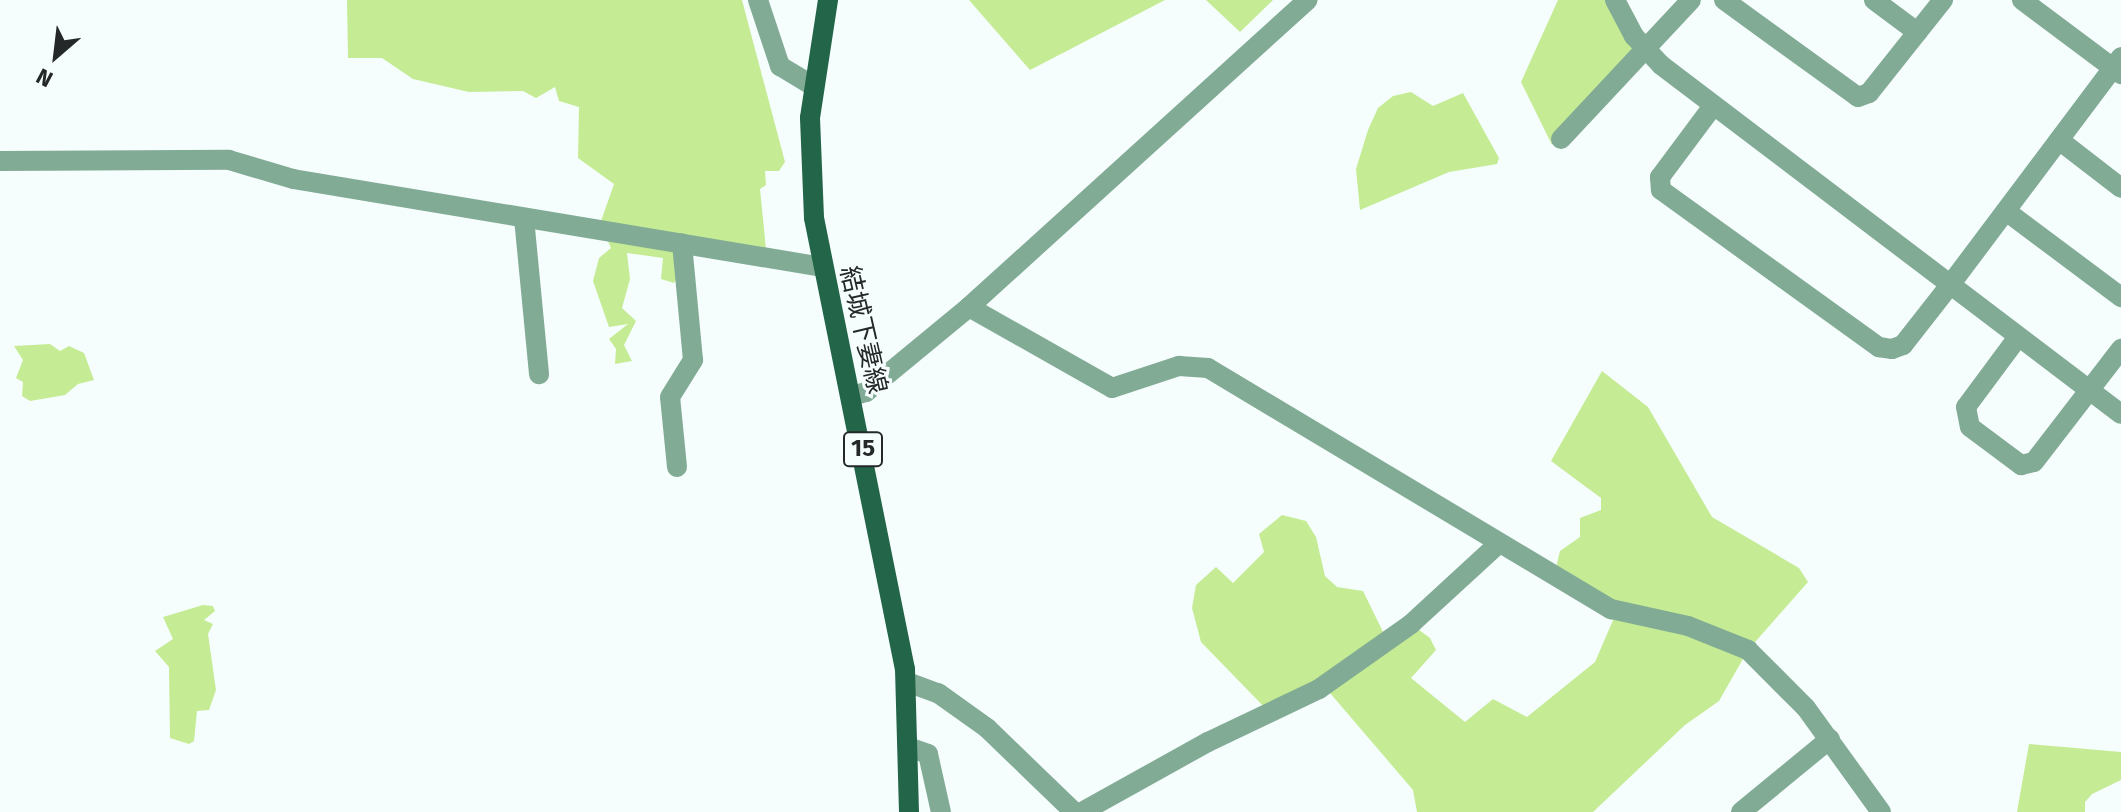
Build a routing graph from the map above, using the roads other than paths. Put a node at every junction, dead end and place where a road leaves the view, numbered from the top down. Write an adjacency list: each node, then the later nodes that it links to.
1 (758, 0): 14 (street)
2 (828, 0): 14 (main road, 結城下妻線 / 15)
3 (1308, 0): 26 (street)
4 (1615, 0): 12 (street)
5 (1691, 0): 12 (street)
6 (1724, 0): 11 (street)
7 (1874, 0): 11 (street)
8 (1943, 0): 11 (street)
9 (2022, 0): 10 (street)
10 (2046, 7): 13 (street)
11 (1917, 32)
12 (1645, 51): 15 (street); 16 (street)
13 (2118, 67): 17 (street)
14 (813, 86): 23 (main road, 結城下妻線 / 15)
15 (1713, 106): 24 (street); 24 (street)
16 (1561, 139)
17 (2059, 140): 19 (street); 20 (street)
18 (0, 161): 21 (street)
19 (2121, 188)
20 (2006, 211): 24 (street); 25 (street)
21 (524, 218): 22 (street); 29 (street)
22 (682, 244): 23 (street); 33 (street)
23 (822, 267): 31 (main road, 結城下妻線 / 15)
24 (1950, 285): 27 (street)
25 (2121, 297)
26 (969, 307): 31 (street); 34 (street)
27 (2018, 337): 30 (street); 30 (street)
28 (2121, 349): 30 (street)
29 (539, 374)
30 (2091, 391): 32 (street)
31 (851, 396): 35 (main road, 結城下妻線 / 15)
32 (2121, 414)
33 (677, 467)
34 (1499, 543): 36 (street); 41 (street)
35 (907, 682): 37 (main road, 結城下妻線 / 15); 40 (street)
36 (1830, 739): 42 (street); 43 (street)
37 (911, 748): 38 (main road, 結城下妻線 / 15); 39 (street)
38 (909, 812)
39 (941, 812)
40 (1074, 812)
41 (1082, 812)
42 (1741, 812)
43 (1881, 812)

